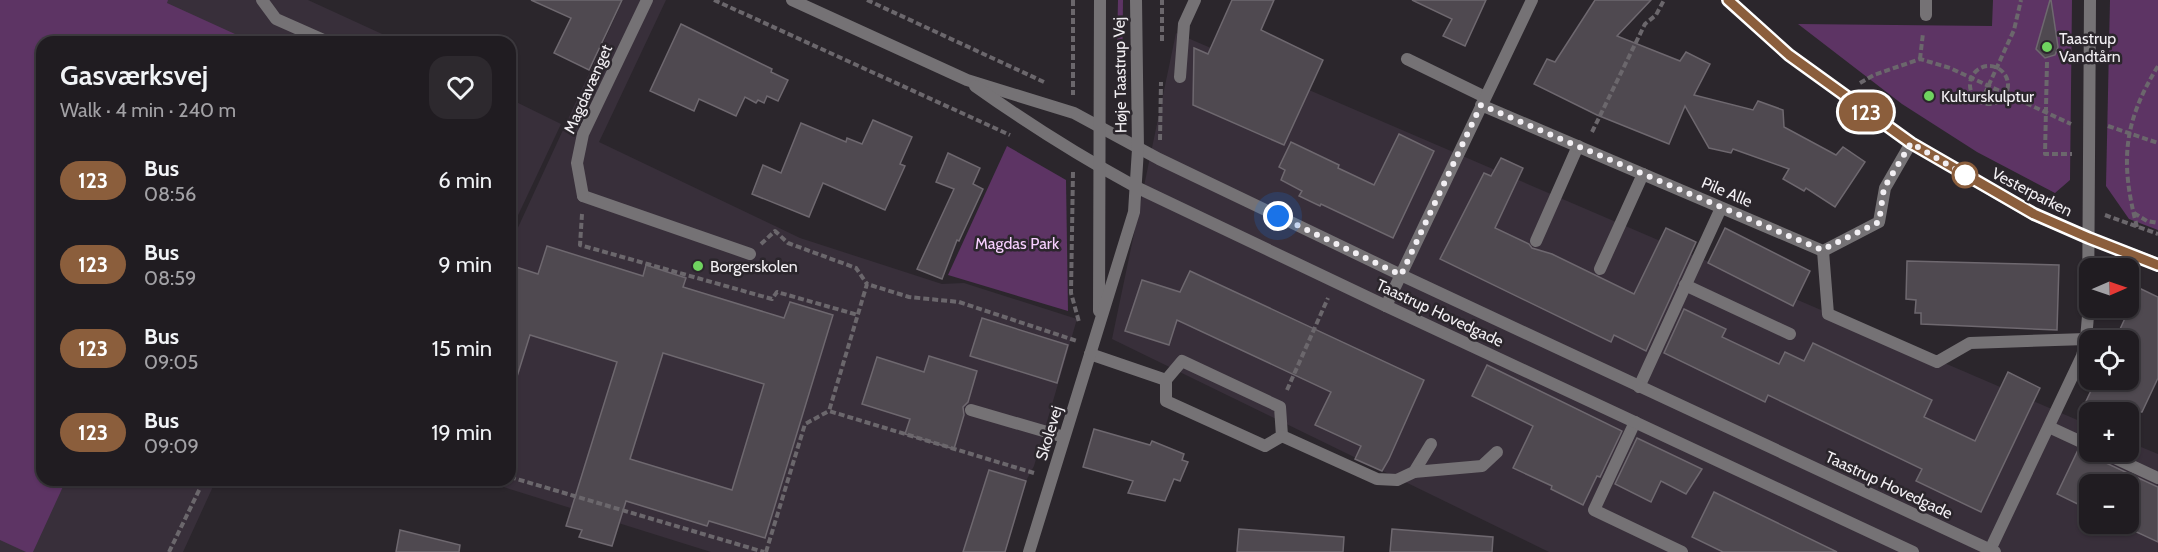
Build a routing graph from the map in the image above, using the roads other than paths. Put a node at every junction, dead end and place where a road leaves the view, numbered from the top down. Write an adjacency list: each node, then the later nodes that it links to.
1 (262, 0): 12 (street)
2 (647, 0): 28 (street, Magdavænget)
3 (792, 0): 15 (street, Taastrup Hovedgade)
4 (1100, 0): 17 (street, Høje Taastrup Vej)
5 (1136, 0): 20 (street, Høje Taastrup Vej)
6 (1195, 0): 14 (street)
7 (1532, 0): 16 (street)
8 (1728, 0): 18 (street, Vesterparken)
9 (1926, 0): 11 (street)
10 (2090, 0): 25 (street)
11 (1926, 15)
12 (314, 36)
13 (1407, 59): 16 (street, Pile Alle)
14 (1180, 76)
15 (967, 80): 17 (street, Taastrup Hovedgade); 21 (street, Taastrup Hovedgade)
16 (1483, 101): 19 (street, Pile Alle); 31 (street)
17 (1099, 128): 20 (street, Taastrup Hovedgade); 21 (street, Skolevej)
18 (1911, 143): 25 (street, Vesterparken); 27 (street)
19 (1581, 148): 22 (street, Pile Alle); 26 (street)
20 (1138, 149): 23 (street, Skolevej); 31 (street, Taastrup Hovedgade)
21 (1100, 167): 23 (street, Taastrup Hovedgade); 34 (street, Skolevej)
22 (1644, 174): 24 (street, Pile Alle); 30 (street)
23 (1136, 187): 33 (street, Taastrup Hovedgade); 34 (street, Skolevej)
24 (1721, 208): 27 (street, Pile Alle); 32 (street)
25 (2089, 238): 29 (street, Vesterparken); 35 (street)
26 (1536, 241)
27 (1822, 250): 37 (street)
28 (750, 254)
29 (2158, 264)
30 (1600, 269)
31 (1401, 275): 33 (street); 41 (street, Taastrup Hovedgade)
32 (1685, 285): 36 (street); 41 (street)
33 (1386, 306): 43 (street, Taastrup Hovedgade)
34 (1100, 322): 38 (street, Skolevej)
35 (2086, 330)
36 (1790, 334)
37 (2079, 339)
38 (1091, 350): 40 (street); 46 (street, Skolevej)
39 (2079, 362): 44 (street)
40 (1166, 380): 45 (street); 45 (street)
41 (1639, 387): 53 (street, Taastrup Hovedgade)
42 (970, 410): 46 (street)
43 (1635, 423): 55 (street); 56 (street, Taastrup Hovedgade)
44 (2049, 427): 47 (street); 53 (street)
45 (1282, 436): 51 (street)
46 (1064, 437): 54 (street, Skolevej)
47 (2079, 441)
48 (1431, 444): 51 (street)
49 (1497, 452): 51 (street)
50 (2124, 462): 52 (street)
51 (1414, 472)
52 (2158, 478)
53 (1992, 551)
54 (1029, 552)
55 (1682, 552)
56 (1913, 552)

